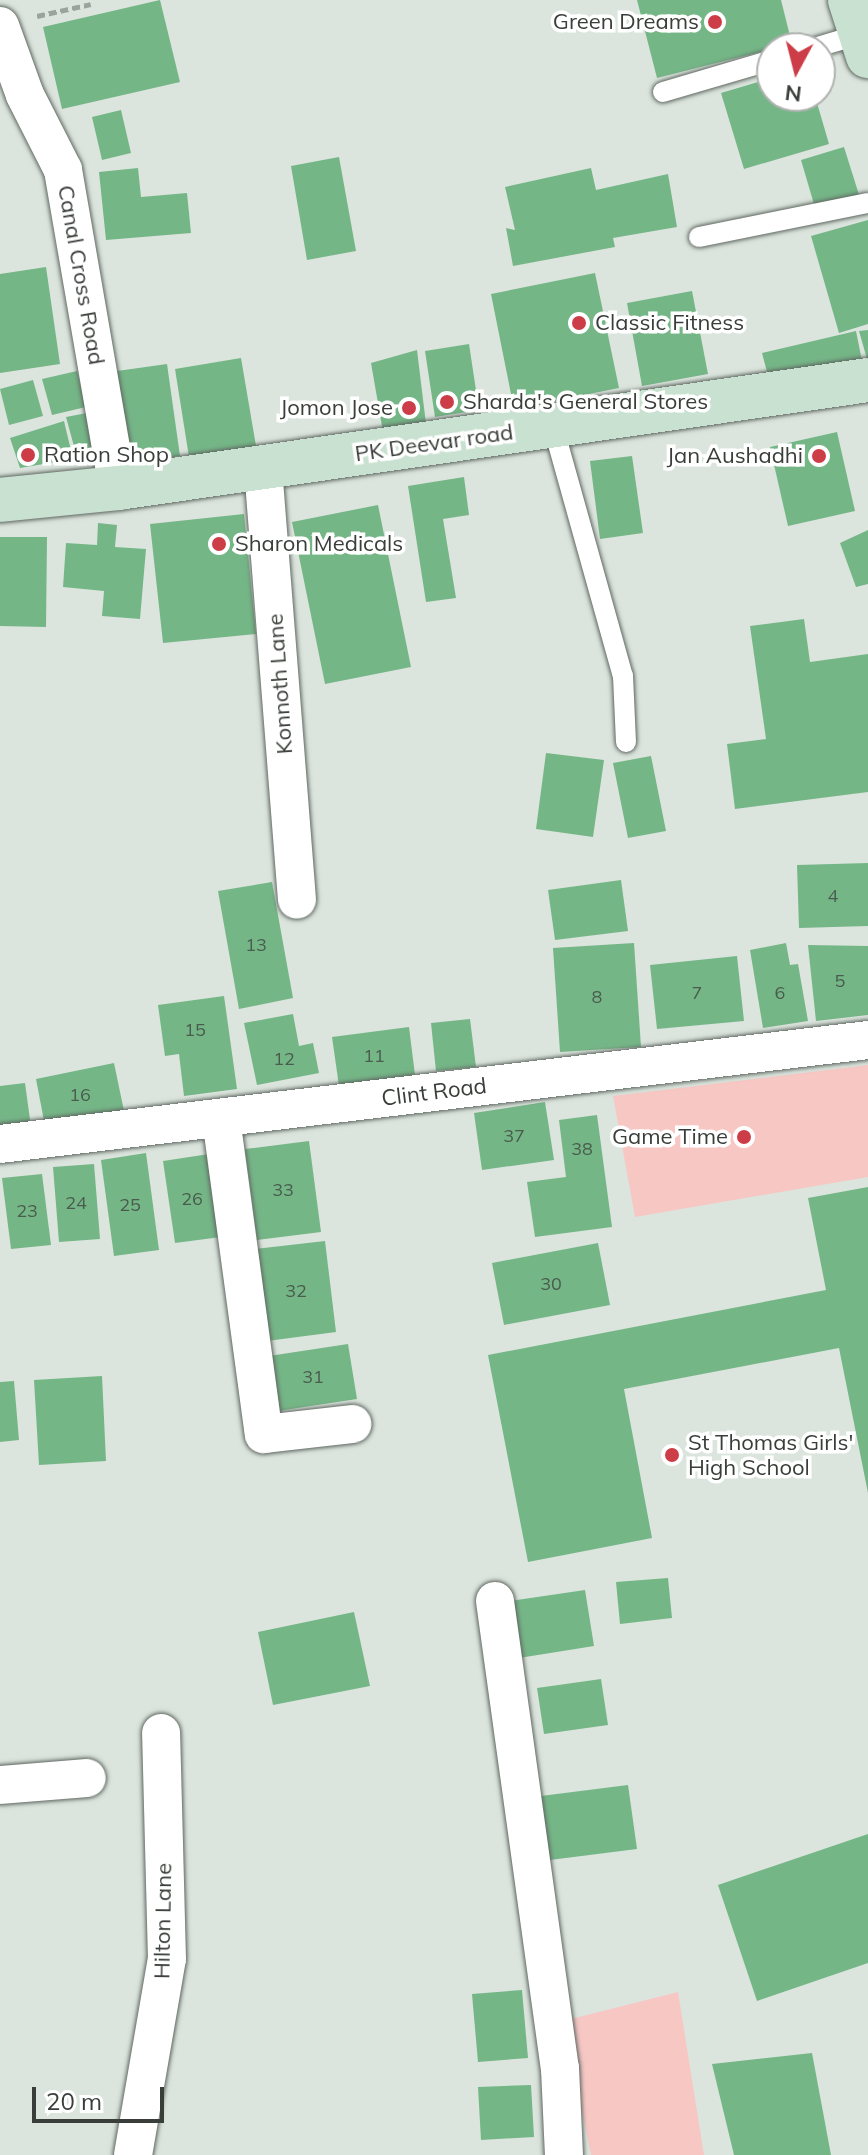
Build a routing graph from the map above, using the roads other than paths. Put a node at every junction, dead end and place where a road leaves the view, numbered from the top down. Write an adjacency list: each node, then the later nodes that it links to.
1 (15, 22): 11 (street, Canal Cross Road)
2 (859, 30): 3 (lane)
3 (836, 39)
4 (756, 65): 5 (lane)
5 (663, 92)
6 (868, 203): 7 (lane)
7 (699, 237)
8 (868, 380): 9 (street, PK Deevar road)
9 (553, 426): 10 (street, PK Deevar road); 13 (lane)
10 (263, 468): 11 (street, PK Deevar road); 14 (street, Konnoth Lane)
11 (118, 488): 12 (street, PK Deevar road)
12 (0, 500)
13 (626, 742)
14 (297, 900)
15 (868, 1040): 16 (street, Clint Road)
16 (221, 1118): 17 (street, Clint Road); 18 (street)
17 (0, 1144)
18 (352, 1424)
19 (495, 1601): 24 (street)
20 (161, 1733): 23 (street, Hilton Lane)
21 (87, 1778): 22 (street)
22 (0, 1785)
23 (133, 2155)
24 (564, 2155)

